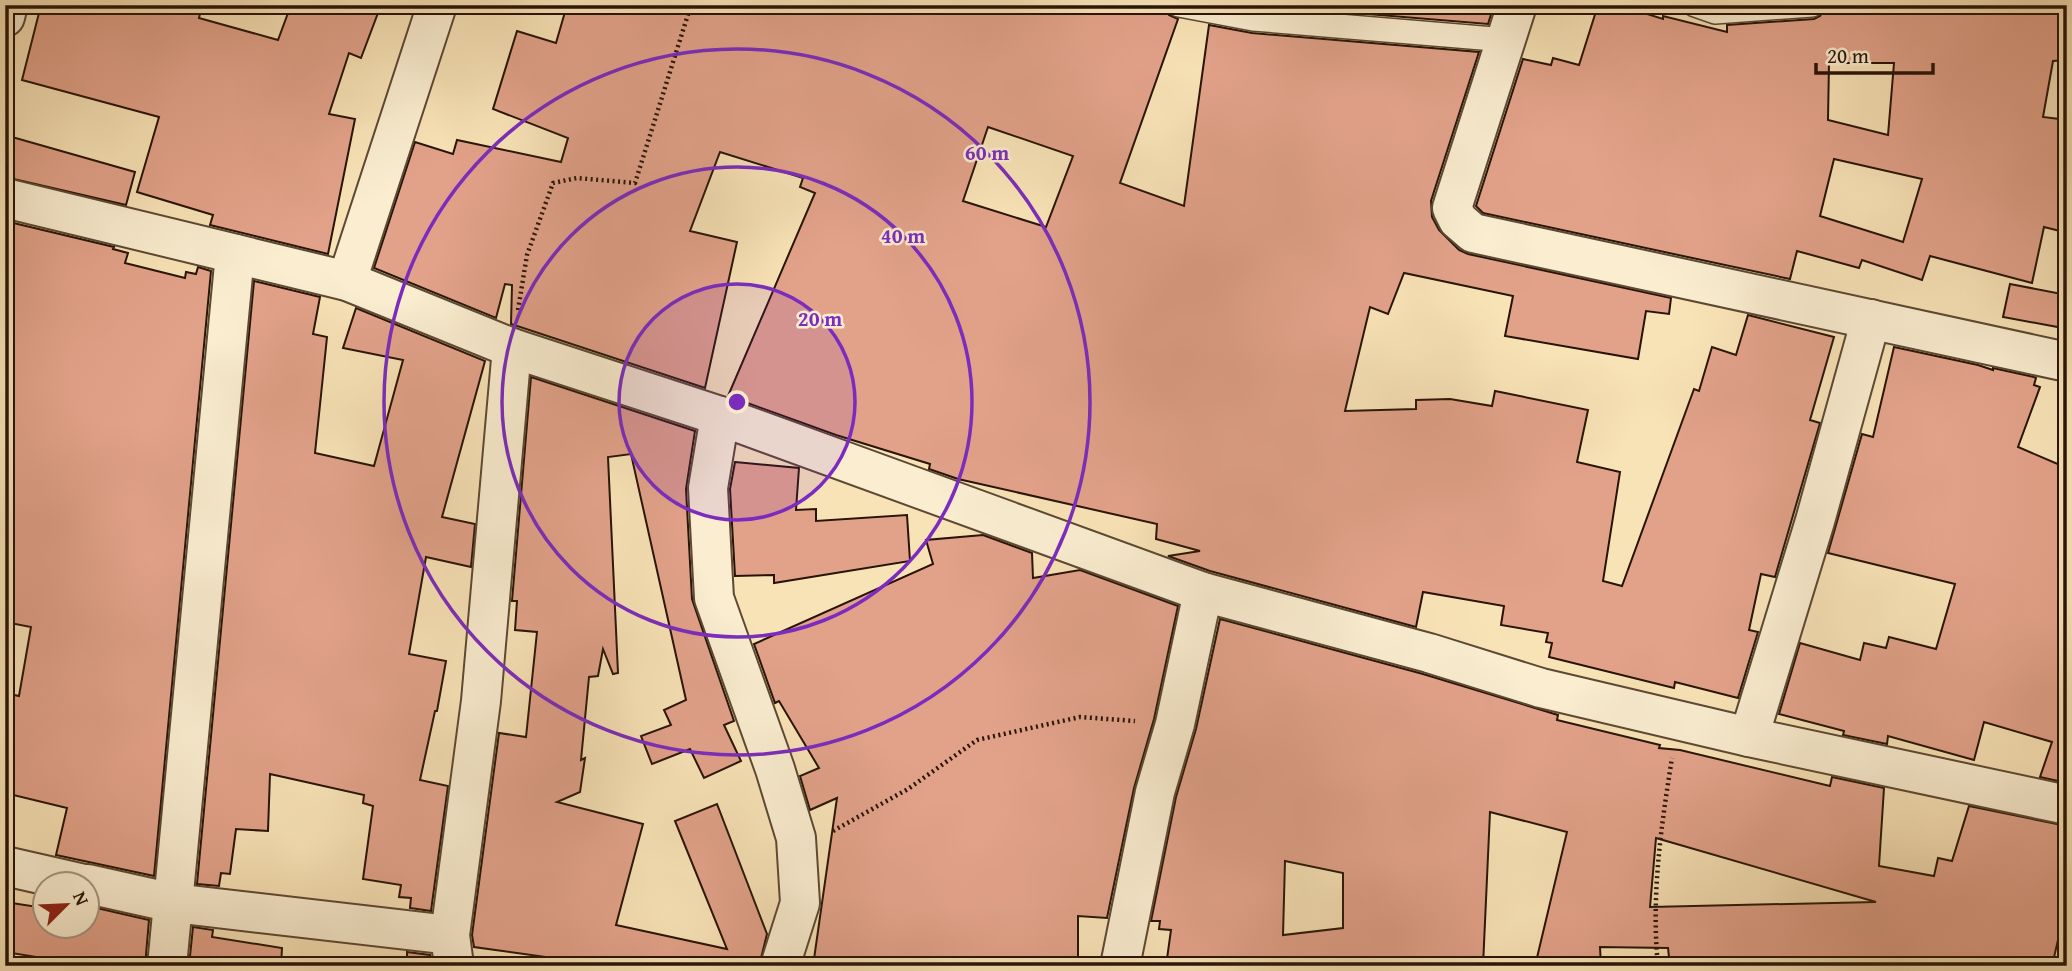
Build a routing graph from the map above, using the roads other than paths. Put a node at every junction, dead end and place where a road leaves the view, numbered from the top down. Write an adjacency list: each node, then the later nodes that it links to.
1 (8, 5): 6 (street)
2 (437, 5): 10 (street)
3 (1178, 5): 7 (lane)
4 (1695, 5): 5 (lane)
5 (1812, 5)
6 (5, 17)
7 (1511, 23): 11 (street)
8 (5, 198): 9 (street)
9 (235, 254): 10 (street); 21 (street)
10 (347, 281): 12 (street)
11 (1871, 319): 13 (street); 16 (street)
12 (512, 348): 14 (street); 22 (street)
13 (2067, 362)
14 (720, 416): 15 (street); 24 (street)
15 (1203, 592): 16 (street); 25 (street)
16 (1749, 737): 17 (street)
17 (2067, 805)
18 (5, 866): 19 (street)
19 (32, 872)
20 (102, 887): 21 (street)
21 (173, 903): 22 (street); 23 (street)
22 (452, 950)
23 (167, 966)
24 (780, 966)
25 (1120, 966)

